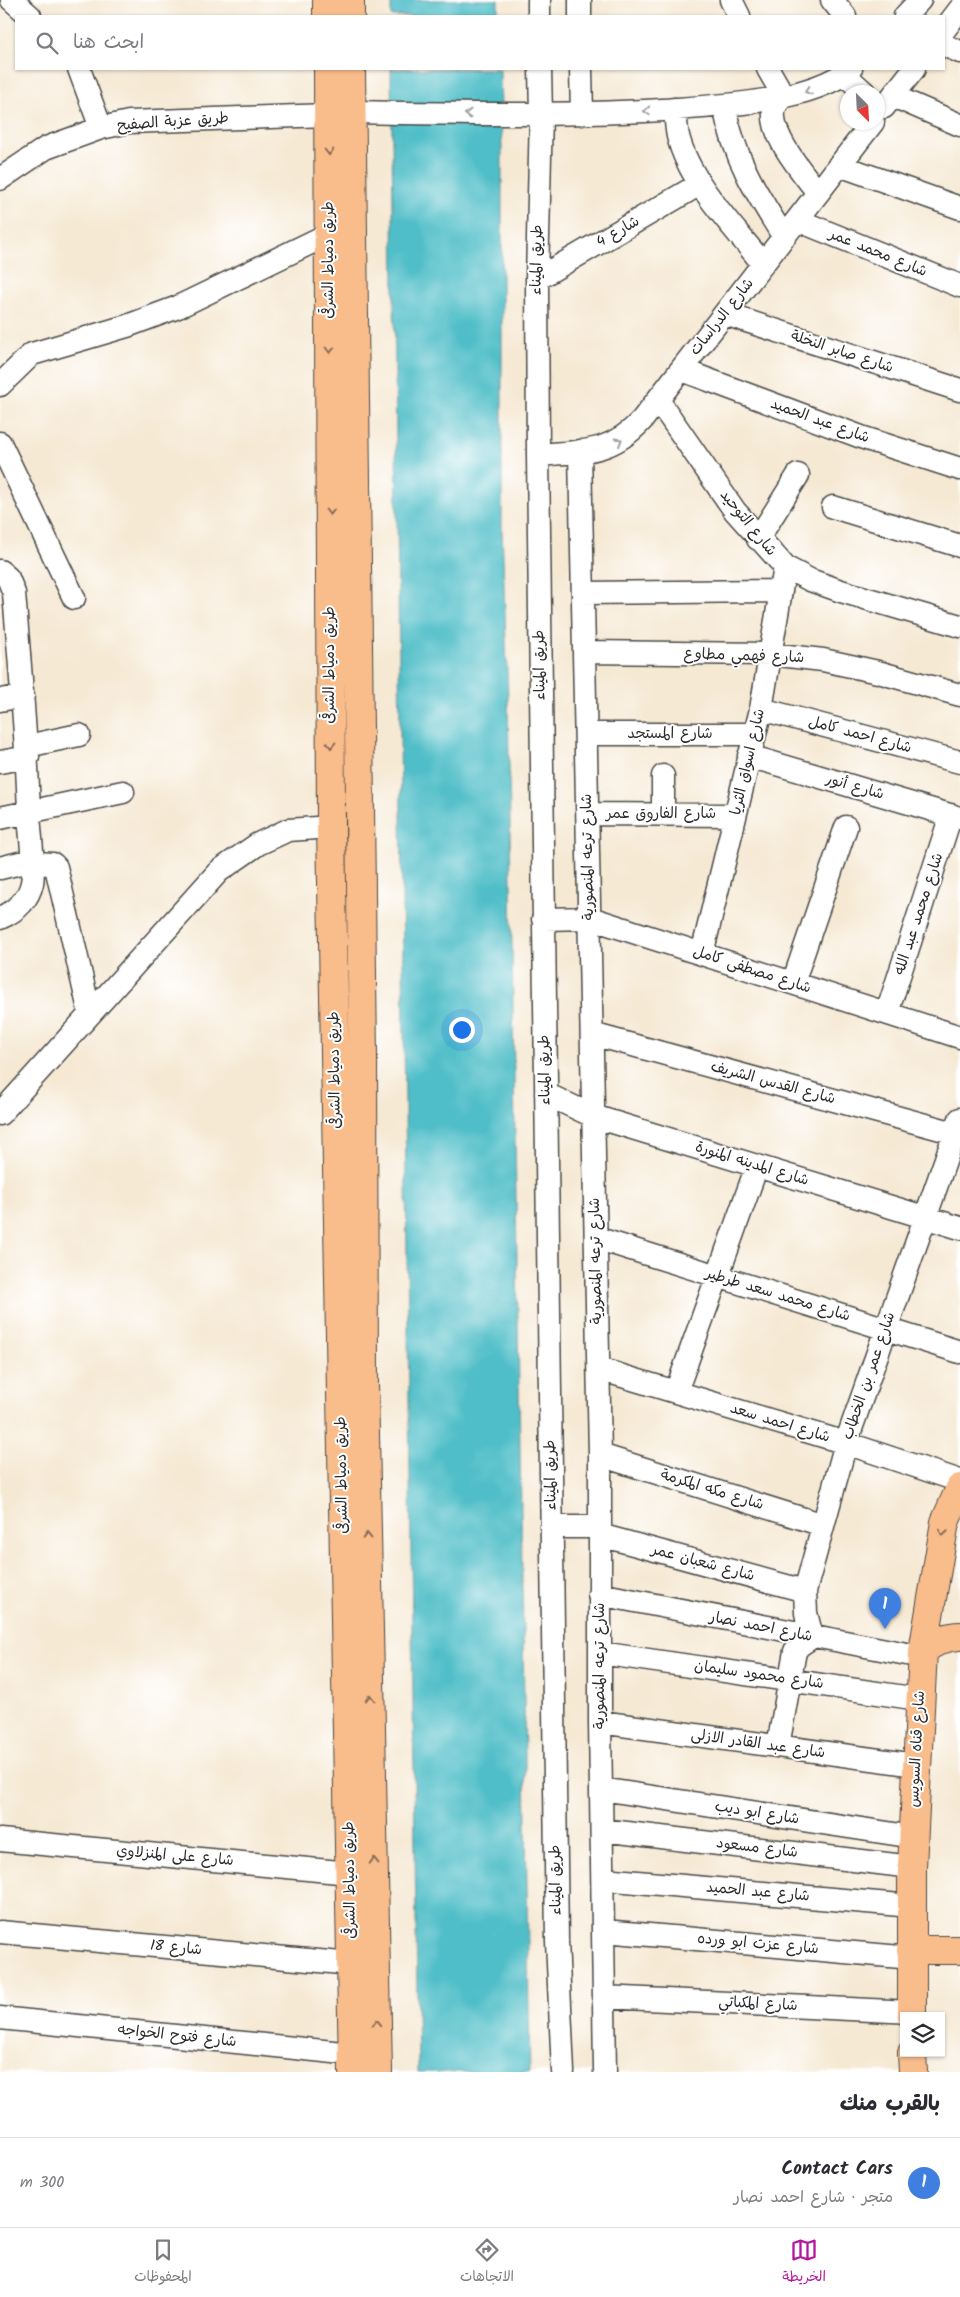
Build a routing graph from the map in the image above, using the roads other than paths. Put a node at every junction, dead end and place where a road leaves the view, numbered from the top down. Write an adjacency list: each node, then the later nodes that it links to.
1 (12, 0): 10 (street)
2 (327, 0): 11 (main road)
3 (350, 0): 12 (main road)
4 (538, 0): 13 (street)
5 (580, 0): 14 (street)
6 (730, 0): 15 (street)
7 (832, 0): 16 (street)
8 (920, 0): 17 (street)
9 (960, 10): 18 (street)
10 (29, 15)
11 (328, 15)
12 (350, 15)
13 (539, 15)
14 (580, 15)
15 (739, 15)
16 (844, 15)
17 (906, 15)
18 (945, 29)
19 (945, 45): 20 (street)
20 (960, 52)
21 (79, 70): 39 (street)
22 (328, 70): 35 (main road, طريق دمياط الشرقى)
23 (351, 70): 35 (main road, طريق دمياط الشرقى)
24 (540, 70): 36 (street, طريق الميناء)
25 (581, 70): 37 (street)
26 (769, 70): 30 (street)
27 (913, 70): 31 (street, شارع الدراسات)
28 (847, 72): 29 (street); 30 (street, one-way to 30)
29 (858, 85)
30 (783, 95): 32 (street); 44 (street)
31 (885, 105)
32 (724, 106): 33 (street); 46 (street)
33 (675, 109): 37 (street, one-way to 37); 43 (street)
34 (885, 111): 38 (street)
35 (340, 113): 36 (street, طريق عزبة الصفيح, one-way to 35); 39 (street, طريق عزبة الصفيح); 47 (main road, طريق دمياط الشرقى, one-way to 47); 116 (main road, طريق دمياط الشرقى)
36 (541, 114): 37 (street); 49 (street, طريق الميناء)
37 (582, 114)
38 (960, 125)
39 (101, 128): 42 (street, طريق عزبة الصفيح)
40 (866, 130): 41 (street, شارع الدراسات)
41 (839, 166): 44 (street, شارع الدراسات); 45 (street)
42 (0, 179)
43 (700, 184): 48 (street); 49 (street, شارع 4)
44 (818, 193): 46 (street, شارع الدراسات)
45 (960, 208)
46 (791, 229): 48 (street, شارع الدراسات); 50 (street, شارع محمد عمر)
47 (329, 234): 53 (street); 91 (main road, طريق دمياط الشرقى, one-way to 91)
48 (763, 264): 51 (street, شارع الدراسات)
49 (536, 279): 58 (street, طريق الميناء)
50 (960, 286)
51 (725, 314): 52 (street, شارع الدراسات); 54 (street, شارع صابر النخلة)
52 (682, 370): 55 (street, شارع الدراسات); 59 (street, شارع عبد الحميد)
53 (0, 385)
54 (960, 390)
55 (658, 400): 57 (street, شارع الدراسات, one-way to 55); 62 (street, شارع التوحيد)
56 (0, 443): 68 (street)
57 (580, 451): 58 (street, شارع الدراسات); 67 (street, شارع ترعه المنصورية)
58 (538, 455): 97 (street, طريق الميناء)
59 (960, 469)
60 (798, 474): 62 (street)
61 (832, 507): 63 (street)
62 (758, 539): 64 (street, شارع التوحيد)
63 (960, 546)
64 (785, 567): 66 (street, شارع اسواق الثريا); 69 (street, شارع التوحيد)
65 (0, 571): 73 (street)
66 (780, 592): 67 (street); 71 (street, شارع اسواق الثريا)
67 (583, 593): 70 (street, شارع ترعه المنصورية)
68 (74, 598)
69 (960, 626)
70 (584, 652): 71 (street, شارع فهمي مطاوع); 76 (street, شارع ترعه المنصورية)
71 (770, 654): 72 (street, شارع فهمي مطاوع); 75 (street, شارع اسواق الثريا)
72 (960, 695)
73 (23, 696): 74 (street); 79 (street)
74 (0, 700)
75 (761, 709): 77 (street, شارع اسواق الثريا); 82 (street, شارع احمد كامل)
76 (586, 734): 77 (street, شارع المستجد); 86 (street, شارع ترعه المنصورية)
77 (755, 734): 80 (street, شارع اسواق الثريا)
78 (78, 736): 79 (street)
79 (27, 752): 81 (street); 85 (street)
80 (749, 756): 88 (street, شارع اسواق الثريا); 89 (street, شارع أنور)
81 (0, 762)
82 (960, 762)
83 (663, 776): 87 (street)
84 (123, 792): 85 (street)
85 (29, 813): 90 (street); 93 (street)
86 (588, 814): 87 (street, شارع الفاروق عمر); 96 (street, شارع ترعه المنصورية)
87 (663, 814): 88 (street, شارع الفاروق عمر)
88 (735, 815): 98 (street, شارع اسواق الثريا)
89 (955, 817): 100 (street, شارع محمد عبد الله)
90 (0, 818)
91 (331, 827): 101 (street); 116 (main road, طريق دمياط الشرقى)
92 (846, 827): 99 (street)
93 (32, 860): 94 (street); 95 (street); 101 (street)
94 (0, 868)
95 (0, 918)
96 (590, 918): 97 (street, شارع مصطفى كامل); 98 (street, شارع مصطفى كامل); 102 (street, شارع ترعه المنصورية)
97 (543, 919): 104 (street, طريق الميناء)
98 (702, 954): 99 (street, شارع مصطفى كامل)
99 (793, 983): 100 (street, شارع مصطفى كامل)
100 (887, 1013): 103 (street, شارع مصطفى كامل)
101 (90, 1014): 105 (street)
102 (592, 1034): 106 (street, شارع ترعه المنصورية); 107 (street, شارع القدس الشريف)
103 (960, 1037)
104 (546, 1094): 106 (street, شارع المدينه المنورة); 123 (street, طريق الميناء)
105 (0, 1114)
106 (594, 1116): 108 (street, شارع المدينه المنورة); 111 (street, شارع ترعه المنصورية)
107 (958, 1126): 109 (street, شارع عمر بن الخطاب)
108 (757, 1166): 109 (street, شارع المدينه المنورة); 112 (street)
109 (925, 1217): 110 (street, شارع المدينه المنورة); 113 (street, شارع عمر بن الخطاب)
110 (960, 1228)
111 (596, 1238): 112 (street, شارع محمد سعد طرطير); 115 (street, شارع ترعه المنصورية)
112 (717, 1276): 113 (street, شارع محمد سعد طرطير); 117 (street)
113 (886, 1329): 114 (street, شارع محمد سعد طرطير); 118 (street, شارع عمر بن الخطاب)
114 (960, 1352)
115 (599, 1369): 117 (street, شارع احمد سعد); 119 (street, شارع ترعه المنصورية)
116 (352, 1385): 141 (main road, طريق دمياط الشرقى); 155 (main road, طريق دمياط الشرقى, one-way to 116)
117 (676, 1392): 118 (street, شارع احمد سعد)
118 (846, 1443): 120 (street, شارع احمد سعد); 122 (street, شارع عمر بن الخطاب)
119 (600, 1456): 122 (street, شارع مكه المكرمة); 124 (street, شارع ترعه المنصورية)
120 (960, 1481)
121 (960, 1488): 130 (main road, شارع قناه السويس, one-way to 130)
122 (823, 1525): 125 (street, شارع عمر بن الخطاب)
123 (551, 1527): 124 (street, شارع شعبان عمر); 156 (street, طريق الميناء)
124 (600, 1531): 125 (street, شارع شعبان عمر); 126 (street, شارع ترعه المنصورية)
125 (805, 1591): 128 (street, شارع عمر بن الخطاب)
126 (599, 1594): 128 (street, شارع احمد نصار); 129 (street, شارع ترعه المنصورية)
127 (960, 1636): 130 (main road)
128 (812, 1637): 130 (street, شارع احمد نصار); 131 (street)
129 (600, 1653): 131 (street, شارع محمود سليمان); 133 (street, شارع ترعه المنصورية)
130 (922, 1654): 132 (main road, شارع قناه السويس)
131 (790, 1679): 132 (street, شارع محمود سليمان); 134 (street)
132 (919, 1699): 135 (main road, شارع قناه السويس)
133 (600, 1722): 134 (street, شارع عبد القادر الازلى); 136 (street, شارع ترعه المنصورية)
134 (778, 1746): 135 (street, شارع عبد القادر الازلى)
135 (916, 1766): 138 (main road, شارع قناه السويس)
136 (601, 1789): 137 (street, شارع ترعه المنصورية); 138 (street, شارع ابو ديب)
137 (602, 1830): 140 (street, شارع مسعود); 142 (street, شارع ترعه المنصورية)
138 (914, 1837): 140 (main road, شارع قناه السويس)
139 (0, 1840): 141 (street, شارع على المنزلاوي)
140 (912, 1867): 143 (main road, شارع قناه السويس)
141 (350, 1873): 148 (main road, طريق دمياط الشرقى)
142 (604, 1879): 143 (street, شارع عبد الحميد); 144 (street, شارع ترعه المنصورية)
143 (912, 1906): 147 (main road, شارع قناه السويس)
144 (604, 1931): 147 (street, شارع عزت ابو ورده); 149 (street, شارع ترعه المنصورية)
145 (0, 1932): 148 (street, شارع 18)
146 (960, 1950): 147 (main road)
147 (912, 1954): 150 (main road, شارع قناه السويس)
148 (352, 1964): 154 (main road, طريق دمياط الشرقى)
149 (604, 1997): 151 (street, شارع المكباتي); 157 (street, شارع ترعه المنصورية)
150 (912, 2012)
151 (900, 2013)
152 (0, 2018): 154 (street, شارع فتوح الخواجه)
153 (912, 2057): 158 (main road)
154 (353, 2063)
155 (378, 2072)
156 (563, 2072)
157 (605, 2072)
158 (912, 2072)

